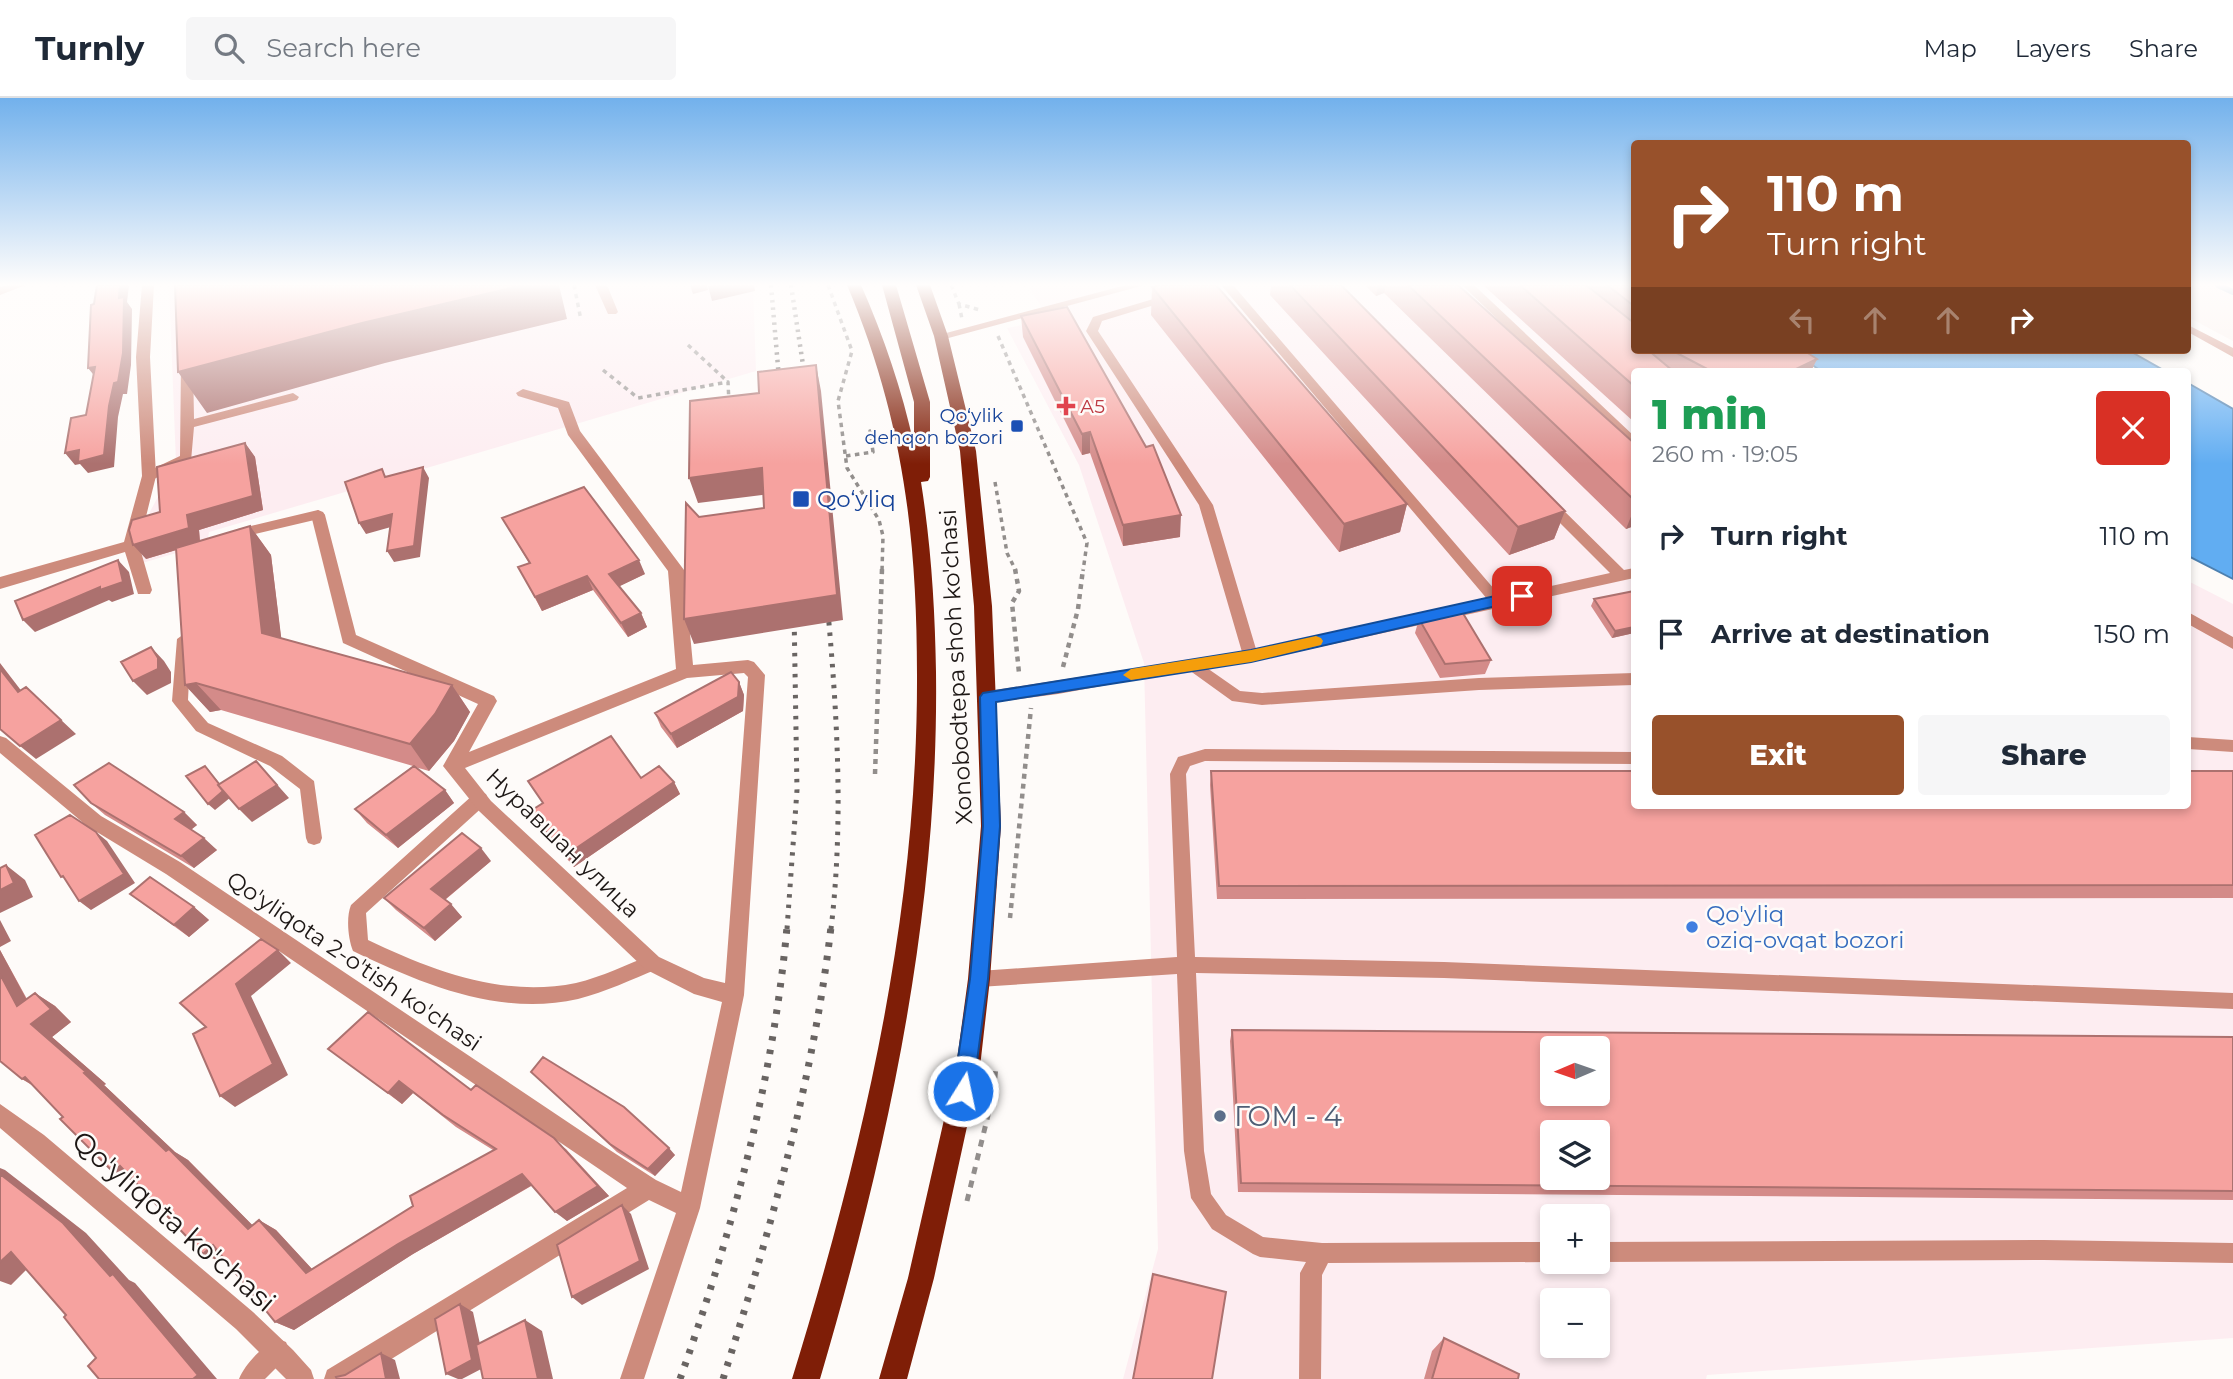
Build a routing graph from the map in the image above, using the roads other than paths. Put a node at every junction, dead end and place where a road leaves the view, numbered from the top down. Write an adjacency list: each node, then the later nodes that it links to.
1 (144, 345): 13 (street)
2 (879, 345): 17 (highway, Xonobodtepa shoh ko'chasi)
3 (907, 345): 17 (highway)
4 (943, 345): 30 (highway, Xonobodtepa shoh ko'chasi)
5 (1101, 345): 26 (lane)
6 (1278, 345): 22 (lane)
7 (1531, 345): 12 (lane)
8 (187, 349): 11 (lane)
9 (523, 393): 28 (street)
10 (293, 397): 11 (lane)
11 (188, 425): 13 (lane)
12 (1631, 440)
13 (149, 476): 16 (street)
14 (1533, 489): 19 (lane)
15 (318, 515): 18 (lane); 35 (street, Нуравшан улица)
16 (131, 545): 20 (street); 21 (street)
17 (922, 545): 55 (highway, Xonobodtepa shoh ko'chasi)
18 (214, 546)
19 (1628, 574): 22 (lane)
20 (0, 583)
21 (144, 590)
22 (1497, 600): 26 (lane)
23 (2191, 619): 25 (lane)
24 (185, 623): 37 (lane)
25 (2233, 644)
26 (1251, 656): 27 (lane)
27 (1191, 664): 29 (lane); 30 (lane)
28 (685, 672): 35 (street); 41 (street)
29 (1631, 679)
30 (988, 697): 40 (highway, Xonobodtepa shoh ko'chasi)
31 (0, 743): 44 (street, Qo'yliqota 2-o'tish ko'chasi)
32 (2191, 743): 33 (lane)
33 (2233, 746)
34 (1631, 758): 39 (lane)
35 (452, 766): 36 (street, Нуравшан улица)
36 (480, 799): 38 (street, Нуравшан улица); 38 (lane)
37 (314, 838)
38 (652, 963): 41 (street, Нуравшан улица)
39 (1185, 965): 40 (lane); 42 (lane); 48 (lane)
40 (979, 979): 56 (highway, Xonobodtepa shoh ko'chasi)
41 (734, 995): 45 (street)
42 (2233, 1001)
43 (0, 1115): 50 (street, Qo'yliqota ko'chasi)
44 (648, 1188): 45 (street, Qo'yliqota 2-o'tish ko'chasi); 53 (street)
45 (689, 1208): 54 (street)
46 (1540, 1252): 48 (lane)
47 (1610, 1252): 49 (lane)
48 (1322, 1253): 57 (lane)
49 (2233, 1253)
50 (278, 1350): 51 (lane); 52 (street, Qo'yliqota ko'chasi)
51 (250, 1379)
52 (302, 1379)
53 (336, 1379)
54 (632, 1379)
55 (806, 1379)
56 (893, 1379)
57 (1310, 1379)

